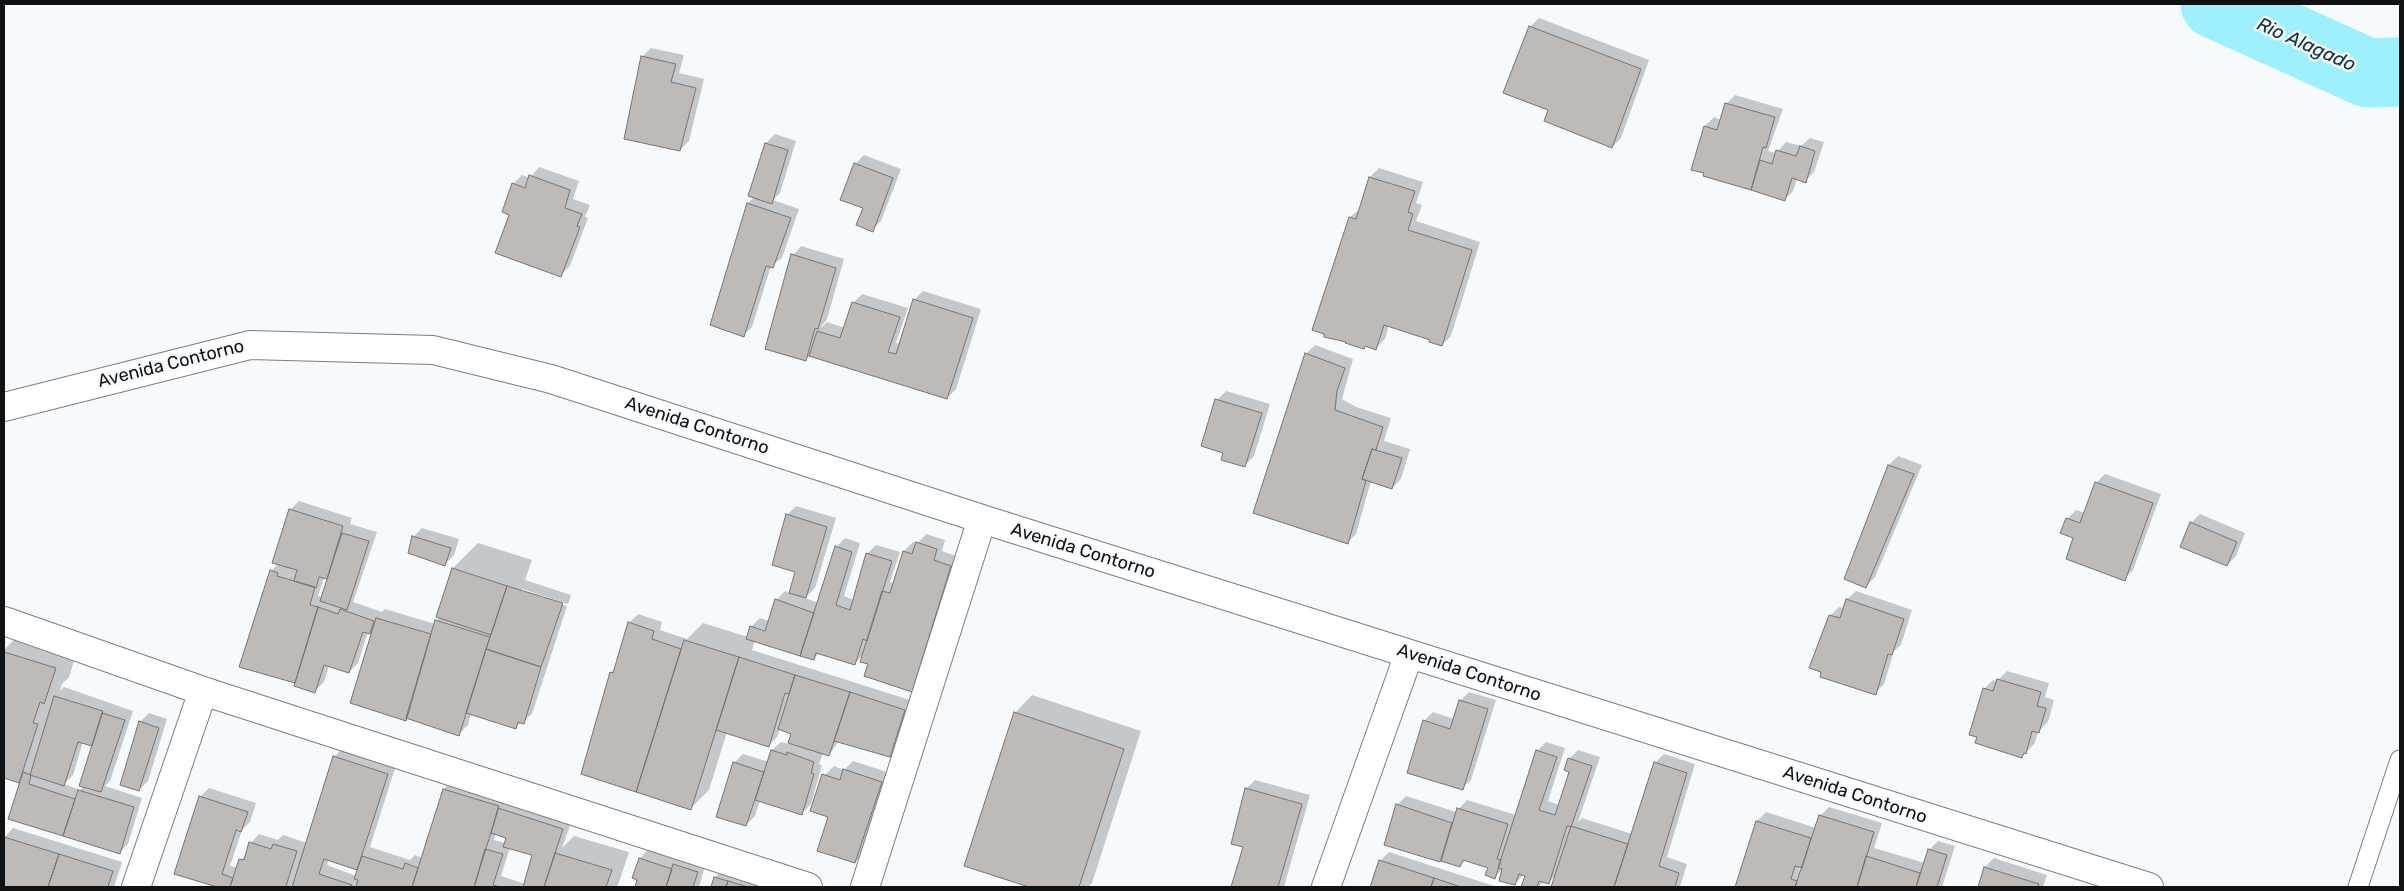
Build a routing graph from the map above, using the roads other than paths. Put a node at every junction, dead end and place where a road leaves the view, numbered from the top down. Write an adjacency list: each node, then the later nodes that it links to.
1 (4, 407): 2 (street, Avenida Contorno)
2 (982, 519): 4 (street, Avenida Contorno); 9 (street)
3 (4, 621): 5 (street)
4 (1410, 654): 10 (street); 11 (street, Avenida Contorno)
5 (203, 692): 7 (street); 8 (street)
6 (2400, 760): 12 (lane)
7 (136, 887)
8 (808, 887)
9 (865, 887)
10 (1326, 887)
11 (2149, 887)
12 (2358, 887)

